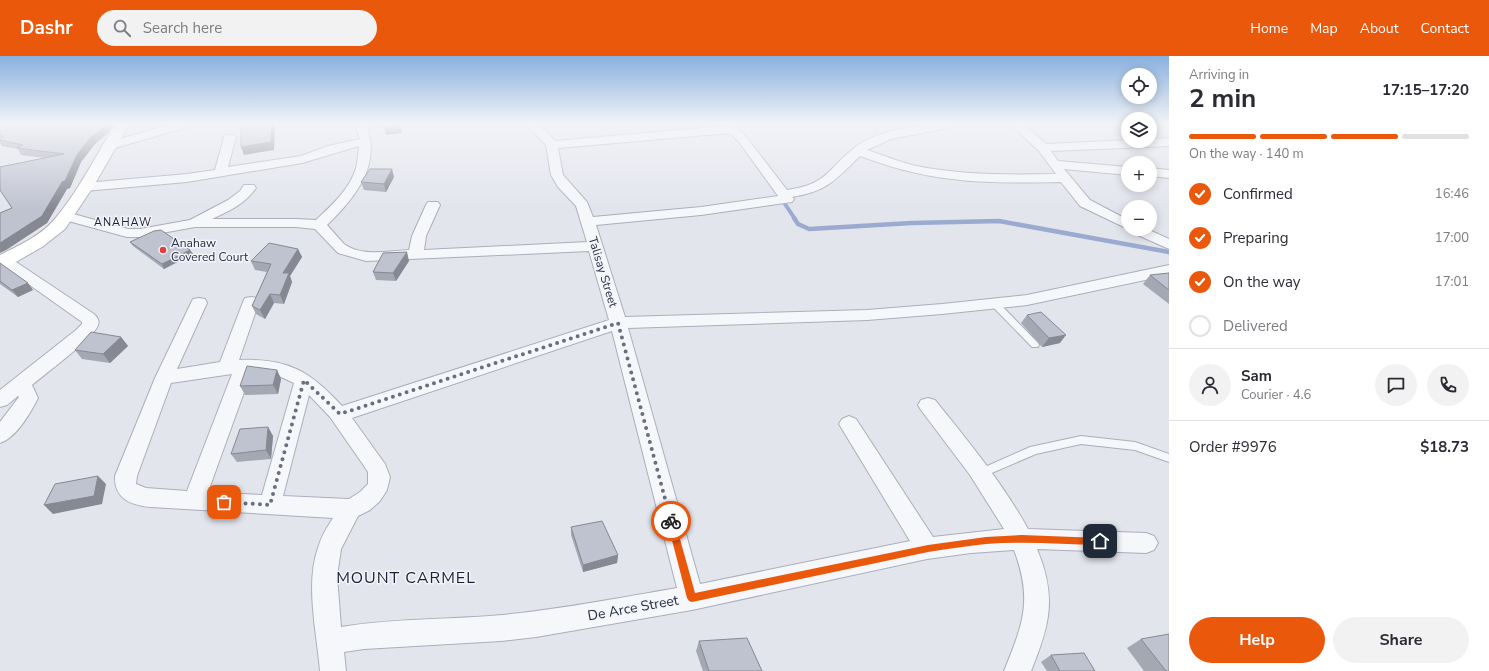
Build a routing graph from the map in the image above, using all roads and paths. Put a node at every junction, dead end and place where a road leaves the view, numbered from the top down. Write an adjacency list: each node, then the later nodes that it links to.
1 (105, 152): 16 (main road)
2 (227, 152): 12 (street)
3 (326, 152): 12 (street)
4 (365, 152): 24 (street)
5 (553, 152): 22 (street, Talisay Street)
6 (752, 152): 18 (street)
7 (857, 152): 18 (street)
8 (860, 152): 15 (street)
9 (1046, 152): 10 (street)
10 (1055, 164): 11 (street); 15 (street)
11 (1121, 169)
12 (222, 172): 16 (street)
13 (1157, 173): 14 (street)
14 (1169, 174)
15 (1065, 178): 21 (street)
16 (85, 186): 20 (main road)
17 (249, 188): 23 (street)
18 (785, 197): 22 (street)
19 (433, 204): 28 (street)
20 (66, 216): 23 (street); 29 (main road)
21 (1121, 221)
22 (588, 222): 27 (street, Talisay Street)
23 (194, 223): 24 (street)
24 (320, 225): 28 (street)
25 (1150, 236): 26 (street)
26 (1169, 245)
27 (596, 246): 28 (street); 34 (street, Talisay Street)
28 (416, 254)
29 (3, 262): 39 (street)
30 (1169, 270): 33 (street)
31 (199, 302): 37 (street)
32 (251, 302): 36 (street)
33 (995, 304): 34 (street); 35 (lane)
34 (618, 323): 42 (street); 53 (street, Talisay Street)
35 (1036, 345)
36 (236, 368): 37 (street); 38 (street); 47 (street)
37 (164, 378): 47 (street)
38 (304, 380): 42 (street); 48 (street)
39 (21, 382): 40 (street); 44 (street)
40 (0, 400)
41 (928, 405): 46 (street)
42 (340, 414): 49 (street)
43 (850, 424): 52 (street)
44 (0, 435)
45 (1169, 458): 46 (lane)
46 (980, 474): 50 (street)
47 (194, 500): 48 (street)
48 (270, 505): 49 (street)
49 (350, 509): 54 (street)
50 (1022, 539): 51 (street, De Arce Street); 52 (street, De Arce Street); 56 (street)
51 (1146, 543)
52 (928, 548): 53 (street, De Arce Street)
53 (692, 598): 54 (street, De Arce Street)
54 (331, 642): 55 (street)
55 (333, 671)
56 (1017, 671)

